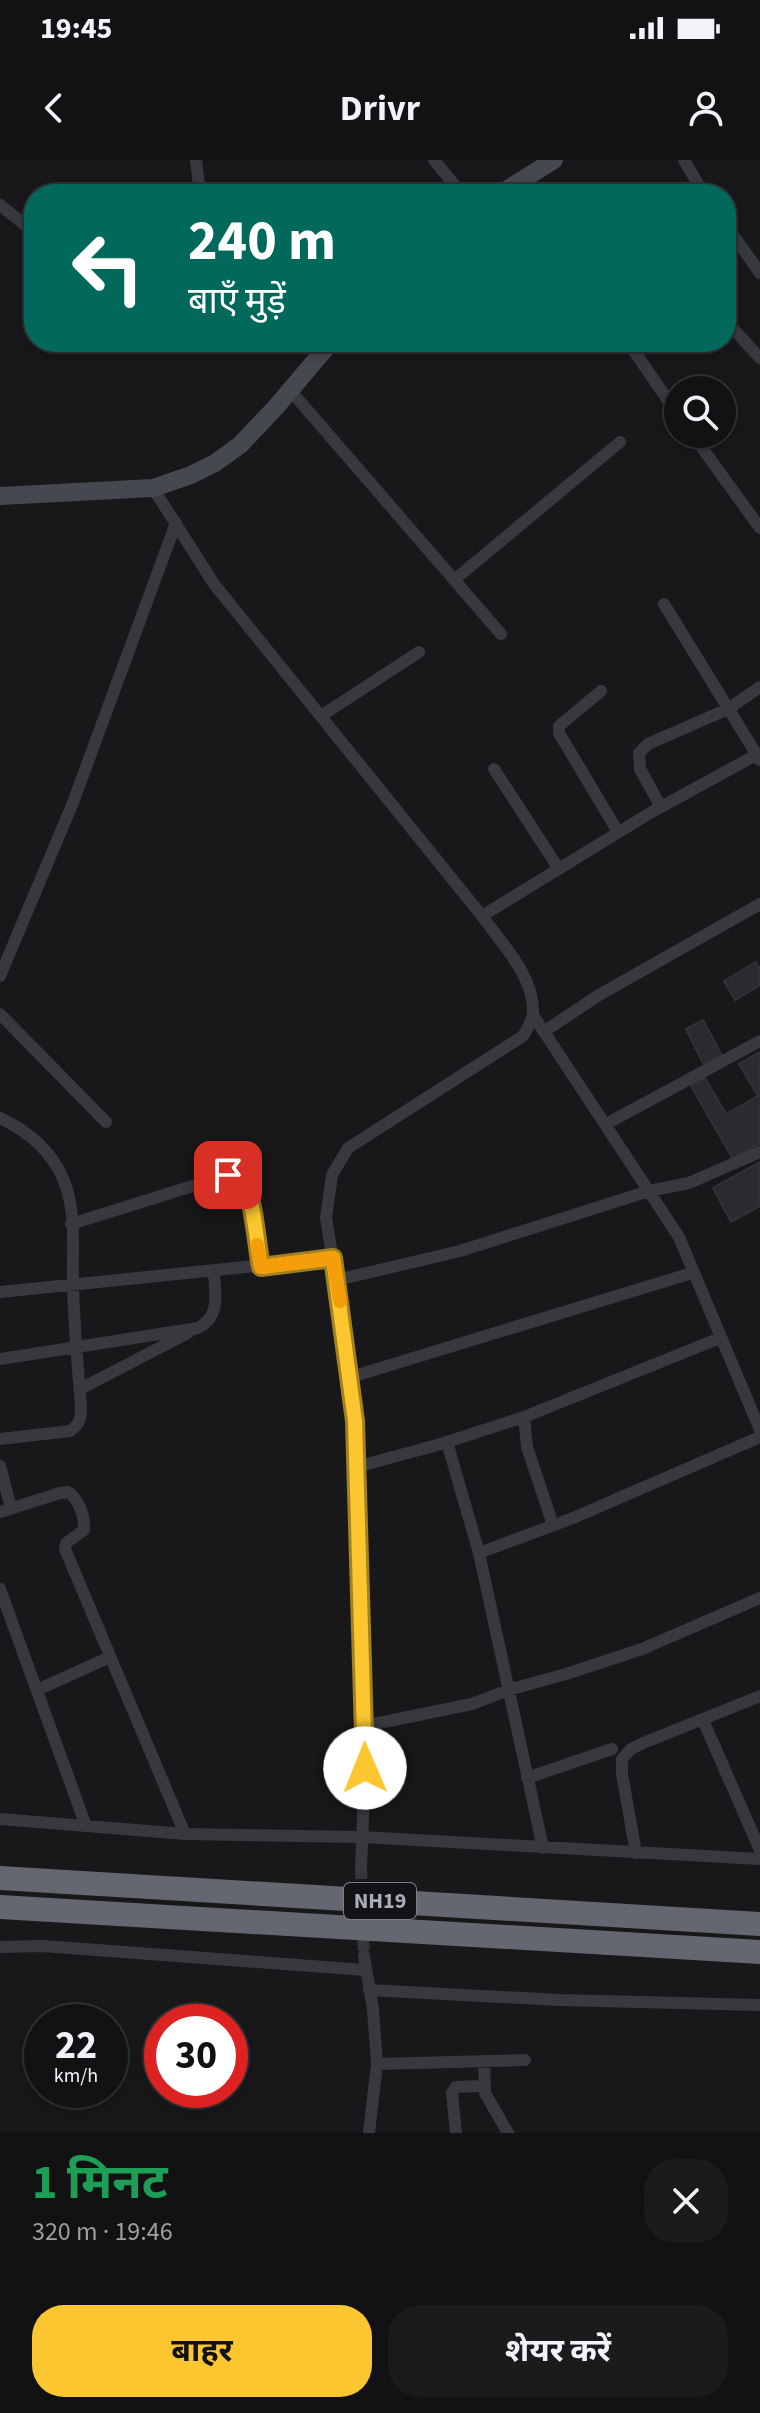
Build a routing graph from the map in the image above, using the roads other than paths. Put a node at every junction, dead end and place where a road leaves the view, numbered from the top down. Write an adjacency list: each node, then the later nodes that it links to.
1 (196, 160): 5 (street)
2 (434, 160): 6 (street)
3 (684, 160): 8 (street)
4 (542, 163): 7 (street)
5 (199, 184)
6 (454, 184)
7 (525, 184)
8 (696, 184)
9 (0, 205): 10 (street)
10 (24, 224)
11 (736, 239): 12 (street)
12 (760, 273)
13 (736, 332): 16 (street)
14 (320, 352): 17 (street)
15 (635, 352): 18 (street)
16 (760, 358)
17 (290, 390): 21 (street); 25 (street)
18 (664, 395)
19 (620, 442): 25 (street)
20 (703, 448): 23 (street)
21 (153, 488): 22 (street); 24 (street)
22 (0, 496)
23 (758, 521)
24 (176, 523): 32 (street); 40 (street)
25 (454, 580): 27 (street)
26 (664, 604): 31 (street)
27 (501, 634)
28 (419, 652): 32 (street)
29 (760, 687): 31 (street)
30 (601, 691): 36 (street)
31 (728, 709): 33 (street); 35 (street)
32 (321, 716): 39 (street)
33 (758, 758): 35 (street)
34 (494, 769): 37 (street)
35 (661, 807): 36 (street)
36 (618, 832): 37 (street)
37 (559, 869): 39 (street)
38 (760, 904): 43 (street)
39 (482, 916): 42 (street)
40 (0, 976)
41 (0, 1014): 46 (street)
42 (533, 1015): 43 (street); 51 (street)
43 (545, 1031): 47 (street)
44 (760, 1041): 47 (street)
45 (0, 1118): 50 (street)
46 (106, 1122)
47 (606, 1124): 49 (street)
48 (760, 1152): 49 (street)
49 (649, 1191): 54 (street); 55 (street)
50 (71, 1224): 52 (street); 56 (street)
51 (333, 1258): 52 (street); 55 (street)
52 (261, 1267): 53 (street)
53 (214, 1272): 56 (street); 58 (street)
54 (692, 1273): 59 (street); 62 (street)
55 (337, 1280): 62 (street)
56 (73, 1285): 57 (street); 60 (street)
57 (0, 1292)
58 (198, 1328): 60 (street); 63 (street)
59 (720, 1338): 64 (street); 65 (street)
60 (76, 1346): 61 (street); 63 (street)
61 (0, 1359)
62 (351, 1377): 70 (street)
63 (80, 1389): 67 (street)
64 (524, 1417): 68 (street); 72 (street)
65 (760, 1430)
66 (760, 1437): 72 (street)
67 (0, 1439)
68 (447, 1442): 70 (street); 73 (street)
69 (0, 1466): 71 (street)
70 (356, 1467): 81 (street)
71 (5, 1510): 76 (street)
72 (553, 1525): 73 (street)
73 (479, 1553): 78 (street)
74 (0, 1589): 77 (street)
75 (760, 1598): 78 (street)
76 (110, 1657): 77 (street); 86 (street)
77 (37, 1690): 85 (street)
78 (508, 1690): 81 (street); 83 (street)
79 (760, 1696): 80 (street)
80 (703, 1720): 89 (street); 90 (street)
81 (364, 1726): 87 (street)
82 (612, 1749): 83 (street)
83 (527, 1778): 88 (street)
84 (0, 1818): 85 (street)
85 (86, 1826): 86 (street)
86 (185, 1834): 87 (street)
87 (361, 1837): 88 (street); 92 (street)
88 (543, 1848): 90 (street)
89 (760, 1850)
90 (636, 1853): 91 (street)
91 (760, 1859)
92 (361, 1867)
93 (0, 1878): 95 (highway, NH19)
94 (0, 1907): 97 (highway, NH19)
95 (760, 1924)
96 (0, 1947): 99 (street)
97 (760, 1952)
98 (364, 1956): 99 (street)
99 (365, 1970): 100 (street)
100 (369, 1990): 101 (street); 104 (street)
101 (760, 2005)
102 (525, 2060): 103 (street)
103 (484, 2061): 104 (street); 105 (street)
104 (377, 2064): 106 (street)
105 (484, 2086): 107 (street); 108 (street)
106 (369, 2133)
107 (456, 2133)
108 (508, 2133)

